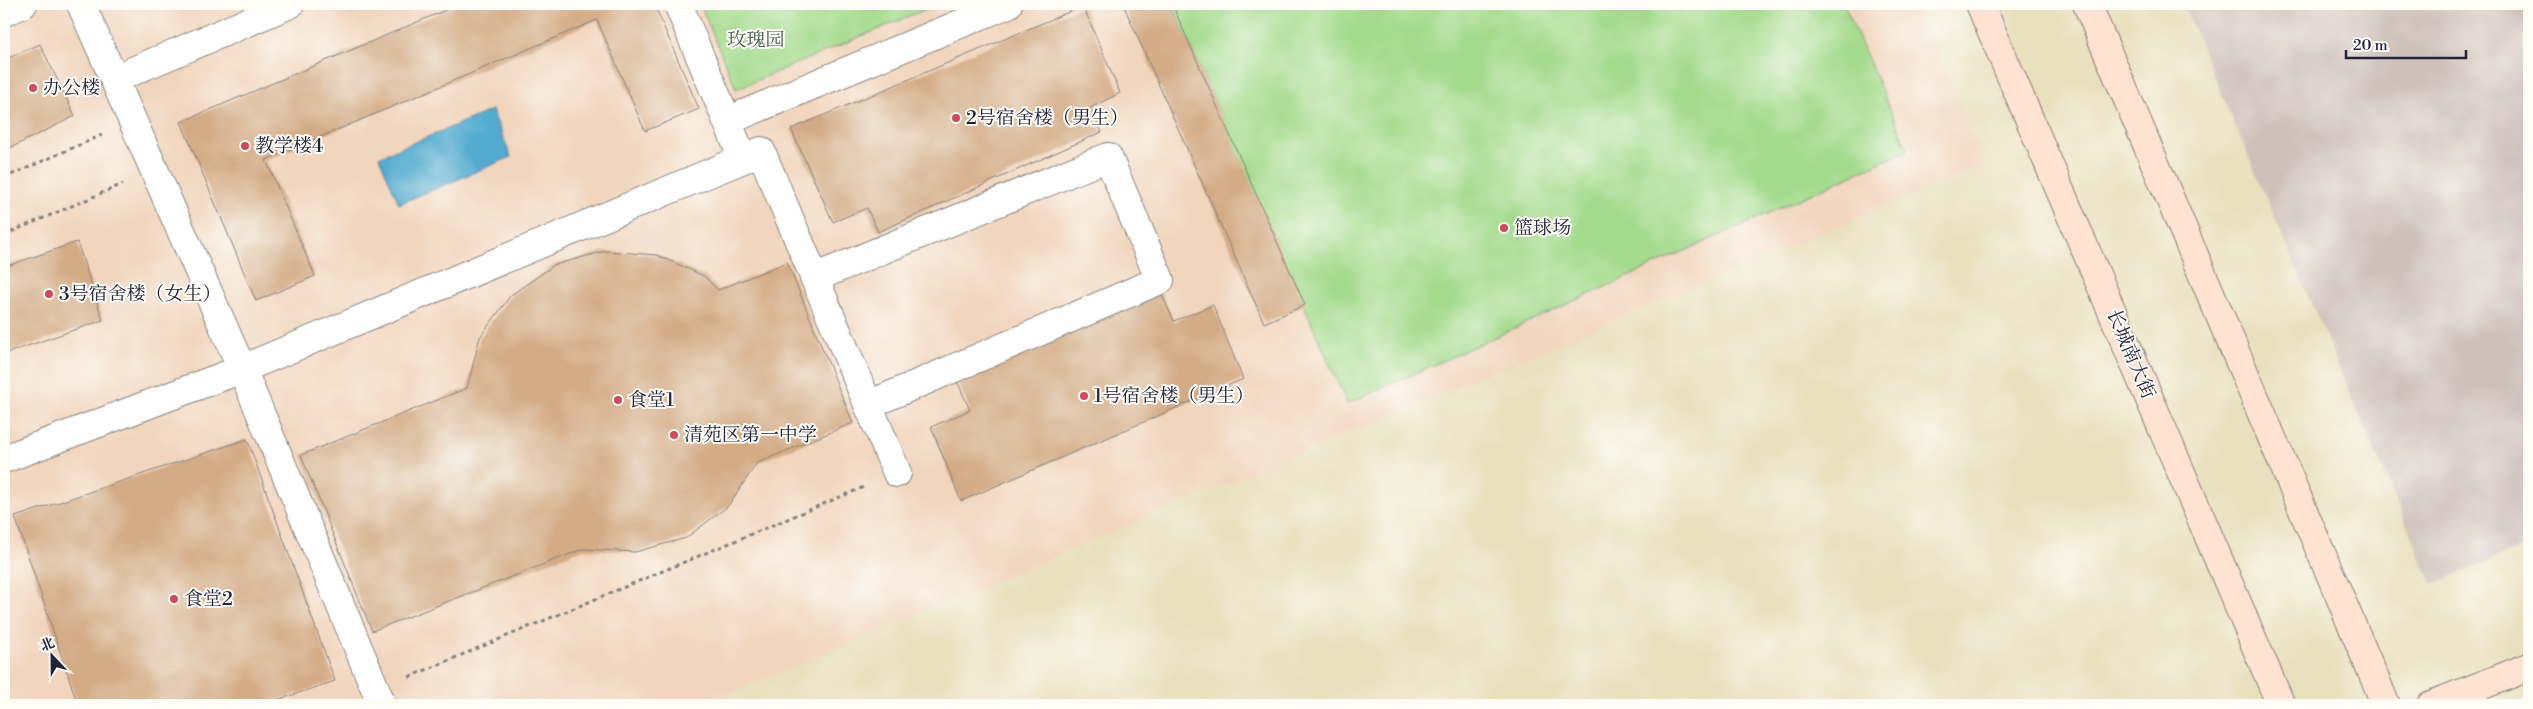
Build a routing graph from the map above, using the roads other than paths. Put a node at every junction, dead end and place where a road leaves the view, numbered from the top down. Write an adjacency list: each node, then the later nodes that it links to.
1 (23, 4): 8 (street)
2 (81, 4): 9 (street)
3 (290, 4): 9 (street)
4 (678, 4): 10 (street)
5 (1008, 4): 10 (street)
6 (1980, 4): 19 (street, 长城南大街)
7 (2086, 4): 20 (street)
8 (4, 12)
9 (114, 79): 13 (street)
10 (727, 121): 11 (street)
11 (742, 159): 12 (street); 13 (street)
12 (814, 278): 14 (street); 14 (street)
13 (242, 369): 15 (street); 18 (street)
14 (868, 404): 16 (street)
15 (4, 459)
16 (897, 473)
17 (2529, 667): 21 (street)
18 (379, 698)
19 (2281, 705)
20 (2386, 705)
21 (2431, 705)

